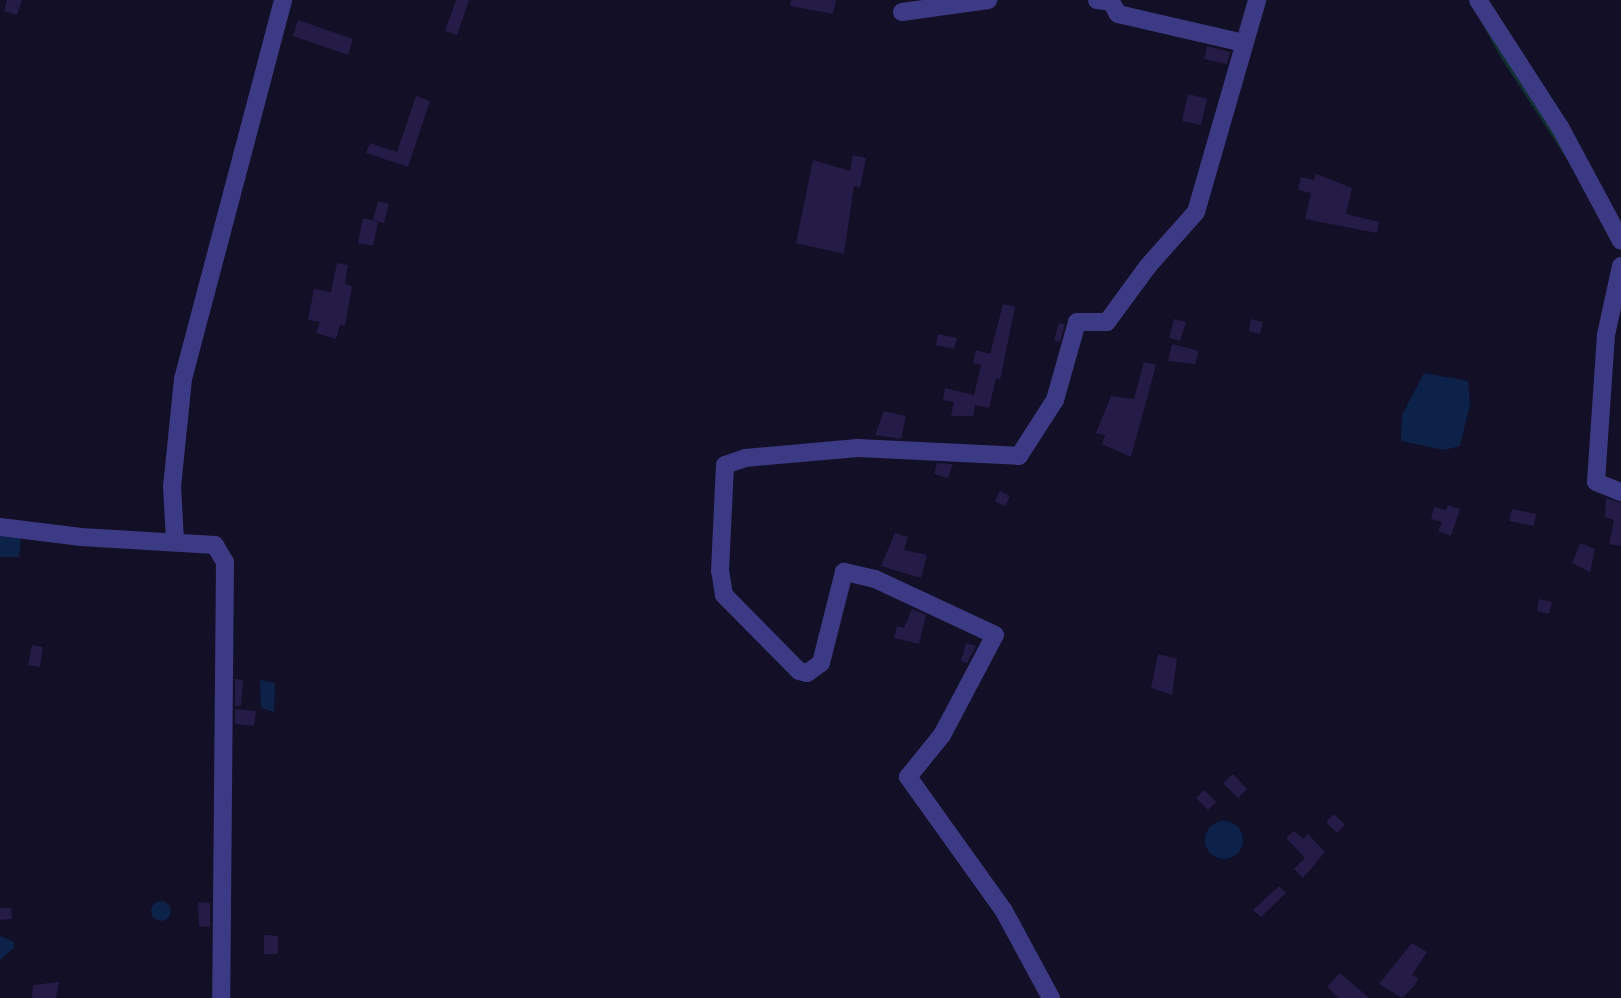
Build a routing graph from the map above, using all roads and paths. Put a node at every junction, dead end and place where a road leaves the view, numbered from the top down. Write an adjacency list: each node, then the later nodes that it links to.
1 (283, 0): 12 (street)
2 (988, 0): 6 (street)
3 (1097, 0): 7 (street)
4 (1257, 0): 7 (street)
5 (1478, 0): 8 (street)
6 (902, 12)
7 (1244, 43): 14 (street)
8 (1621, 241)
9 (1621, 266): 10 (street)
10 (1621, 492)
11 (0, 527): 12 (street)
12 (175, 540): 13 (street)
13 (221, 998)
14 (1051, 998)

